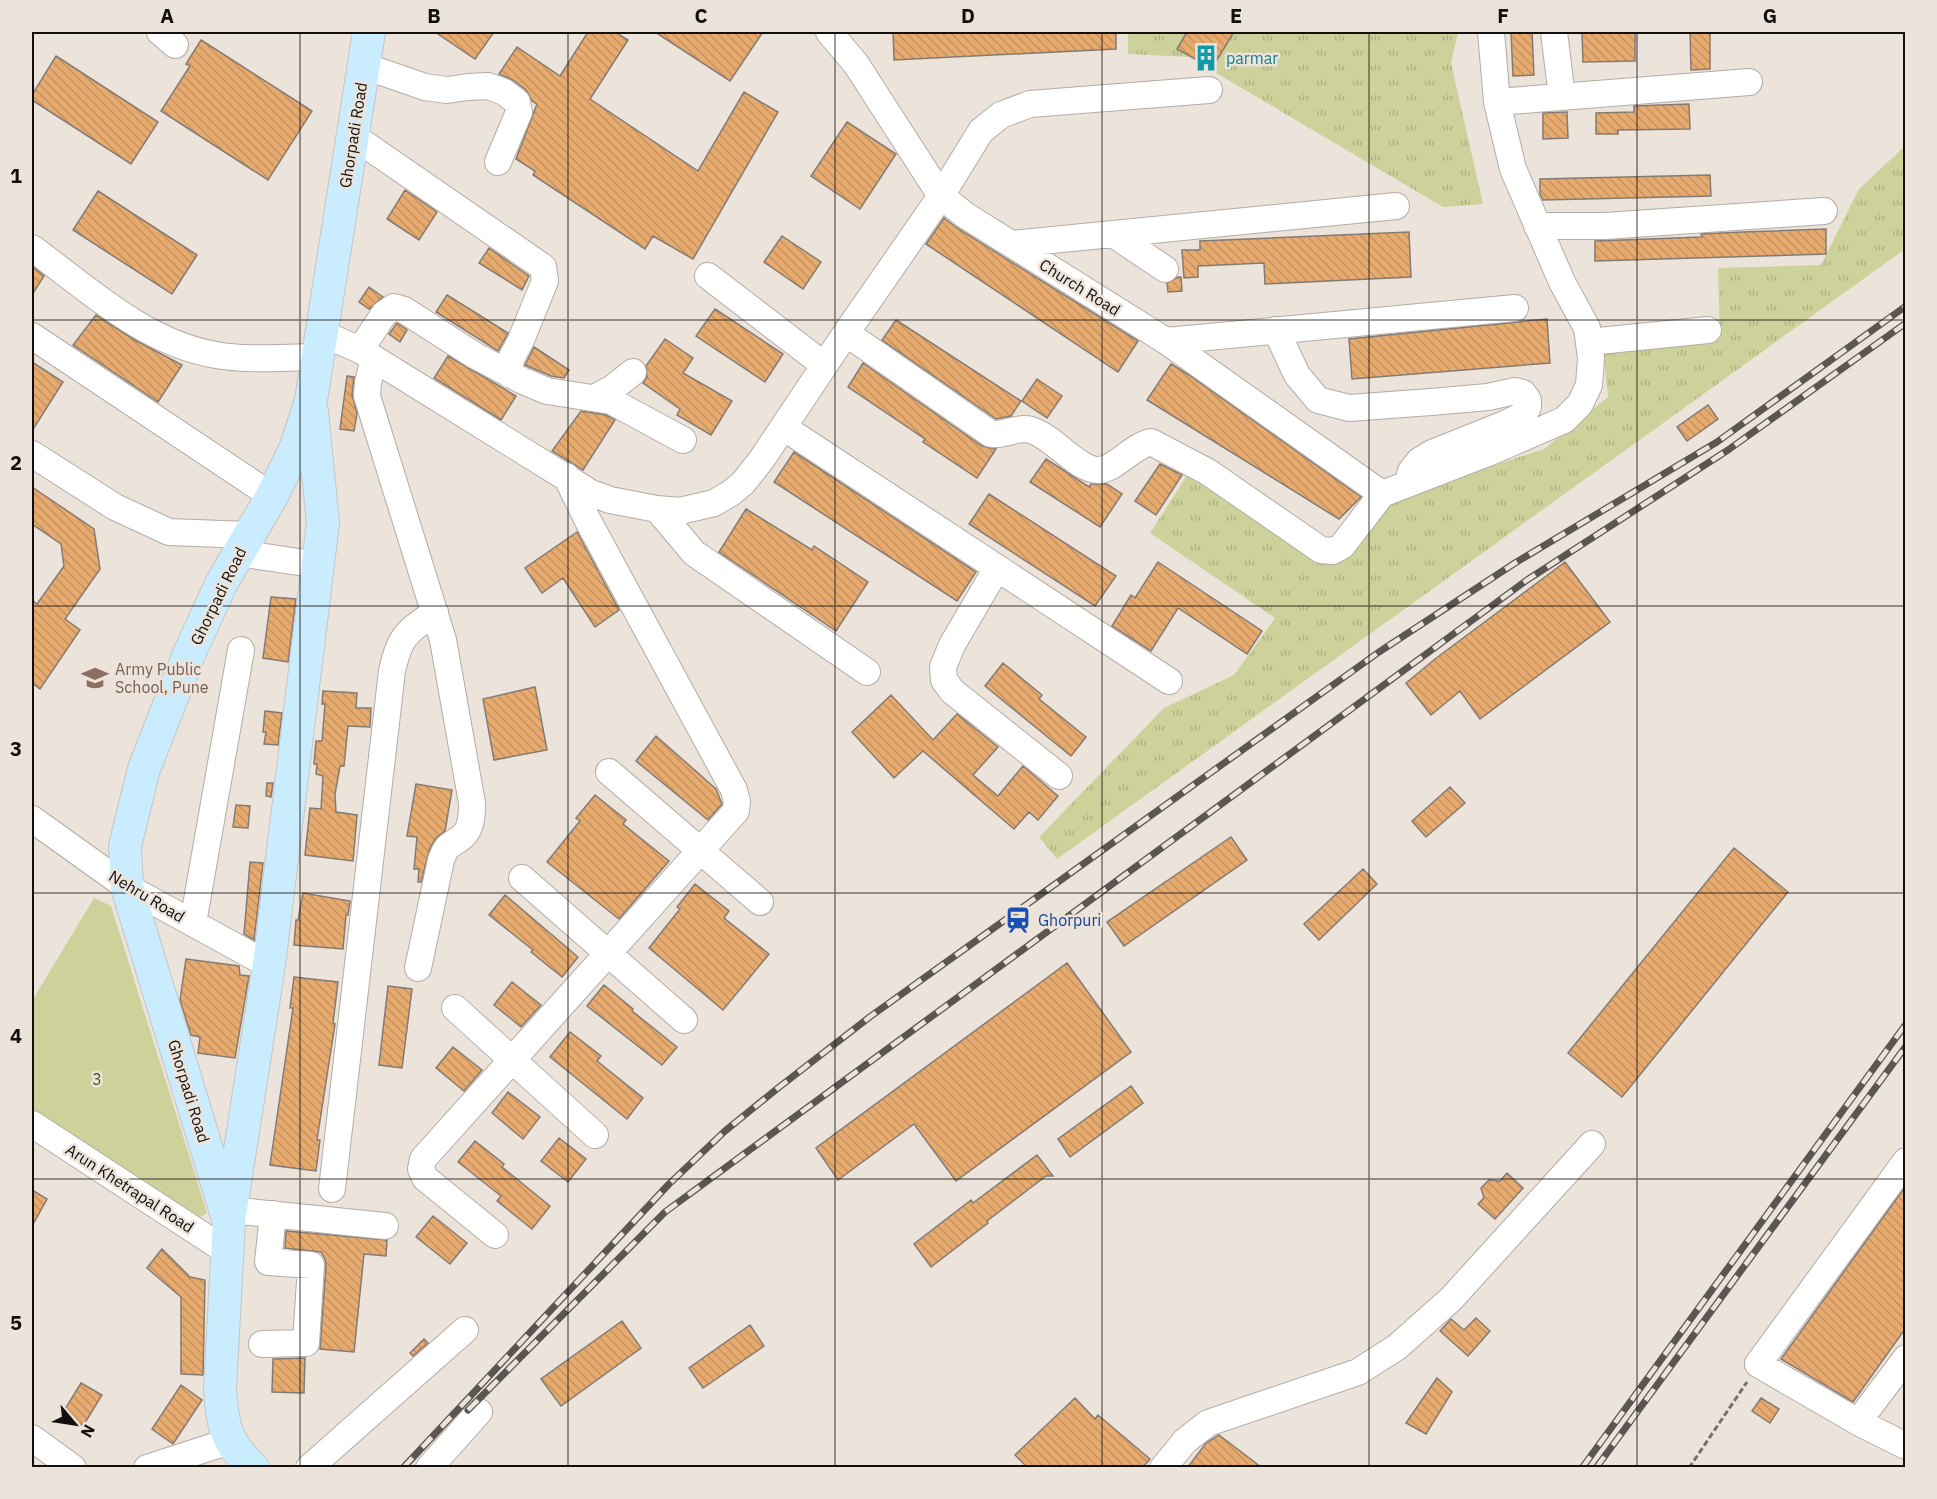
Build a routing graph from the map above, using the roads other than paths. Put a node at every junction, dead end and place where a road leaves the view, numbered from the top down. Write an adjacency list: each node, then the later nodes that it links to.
1 (369, 32): 5 (main road, Ghorpadi Road)
2 (829, 32): 12 (street, Church Road)
3 (1491, 32): 9 (street)
4 (1554, 32): 8 (street)
5 (364, 66): 10 (main road, Ghorpadi Road); 11 (street)
6 (1749, 82): 8 (street)
7 (1209, 90): 12 (street)
8 (1562, 97): 9 (street)
9 (1497, 102): 15 (street)
10 (353, 136): 28 (main road, Ghorpadi Road); 32 (street)
11 (498, 162)
12 (941, 195): 17 (street, Church Road); 24 (street)
13 (1396, 206): 16 (street)
14 (1824, 211): 15 (street)
15 (1538, 226): 27 (street)
16 (1113, 234): 17 (street); 19 (street)
17 (1012, 244): 26 (street, Church Road)
18 (32, 248): 28 (street)
19 (1165, 269)
20 (708, 276): 30 (street)
21 (1515, 308): 22 (street)
22 (1276, 330): 26 (street); 39 (street)
23 (1708, 330): 27 (street)
24 (846, 333): 30 (street); 40 (street)
25 (32, 336): 41 (street)
26 (1166, 341): 40 (street, Church Road)
27 (1589, 342): 39 (street)
28 (319, 345): 29 (street); 34 (main road, Ghorpadi Road)
29 (367, 355): 32 (street); 38 (street); 46 (street)
30 (824, 365): 35 (street)
31 (633, 372): 33 (street)
32 (508, 374): 33 (street)
33 (596, 397): 36 (street)
34 (311, 399): 41 (main road, Ghorpadi Road); 44 (main road)
35 (783, 427): 42 (street); 45 (street)
36 (683, 440)
37 (32, 454): 43 (street)
38 (566, 476): 42 (street); 53 (street)
39 (1407, 484): 40 (street)
40 (1382, 494)
41 (272, 496): 43 (main road, Ghorpadi Road)
42 (657, 509): 48 (street)
43 (243, 544): 44 (street); 55 (main road, Ghorpadi Road)
44 (318, 565): 59 (main road)
45 (997, 568): 49 (street); 51 (street)
46 (435, 612): 60 (street); 68 (street)
47 (241, 650): 57 (street)
48 (867, 672)
49 (1168, 681)
50 (609, 772): 53 (street)
51 (1059, 776)
52 (32, 819): 55 (street, Nehru Road)
53 (700, 851): 56 (street); 58 (street)
54 (522, 878): 58 (street)
55 (127, 887): 57 (street, Nehru Road); 71 (main road, Ghorpadi Road)
56 (760, 902)
57 (193, 923): 59 (street, Nehru Road)
58 (609, 954): 62 (street); 63 (street)
59 (269, 965): 71 (main road)
60 (418, 968)
61 (455, 1008): 63 (street)
62 (684, 1020)
63 (512, 1061): 65 (street); 72 (street)
64 (32, 1124): 71 (street, Arun Khetrapal Road)
65 (595, 1135)
66 (1592, 1144): 86 (street)
67 (1905, 1161): 77 (street)
68 (332, 1189)
69 (273, 1214): 70 (street); 71 (street); 74 (street)
70 (385, 1226)
71 (229, 1228): 79 (main road, Ghorpadi Road)
72 (495, 1235)
73 (465, 1330): 84 (street)
74 (262, 1344)
75 (1905, 1358): 77 (street)
76 (479, 1412): 85 (street)
77 (1858, 1422): 80 (street)
78 (32, 1438): 81 (street)
79 (230, 1441): 82 (street); 83 (main road, Ghorpadi Road)
80 (1905, 1446)
81 (73, 1467)
82 (147, 1467)
83 (253, 1467)
84 (309, 1467)
85 (429, 1467)
86 (1163, 1467)

